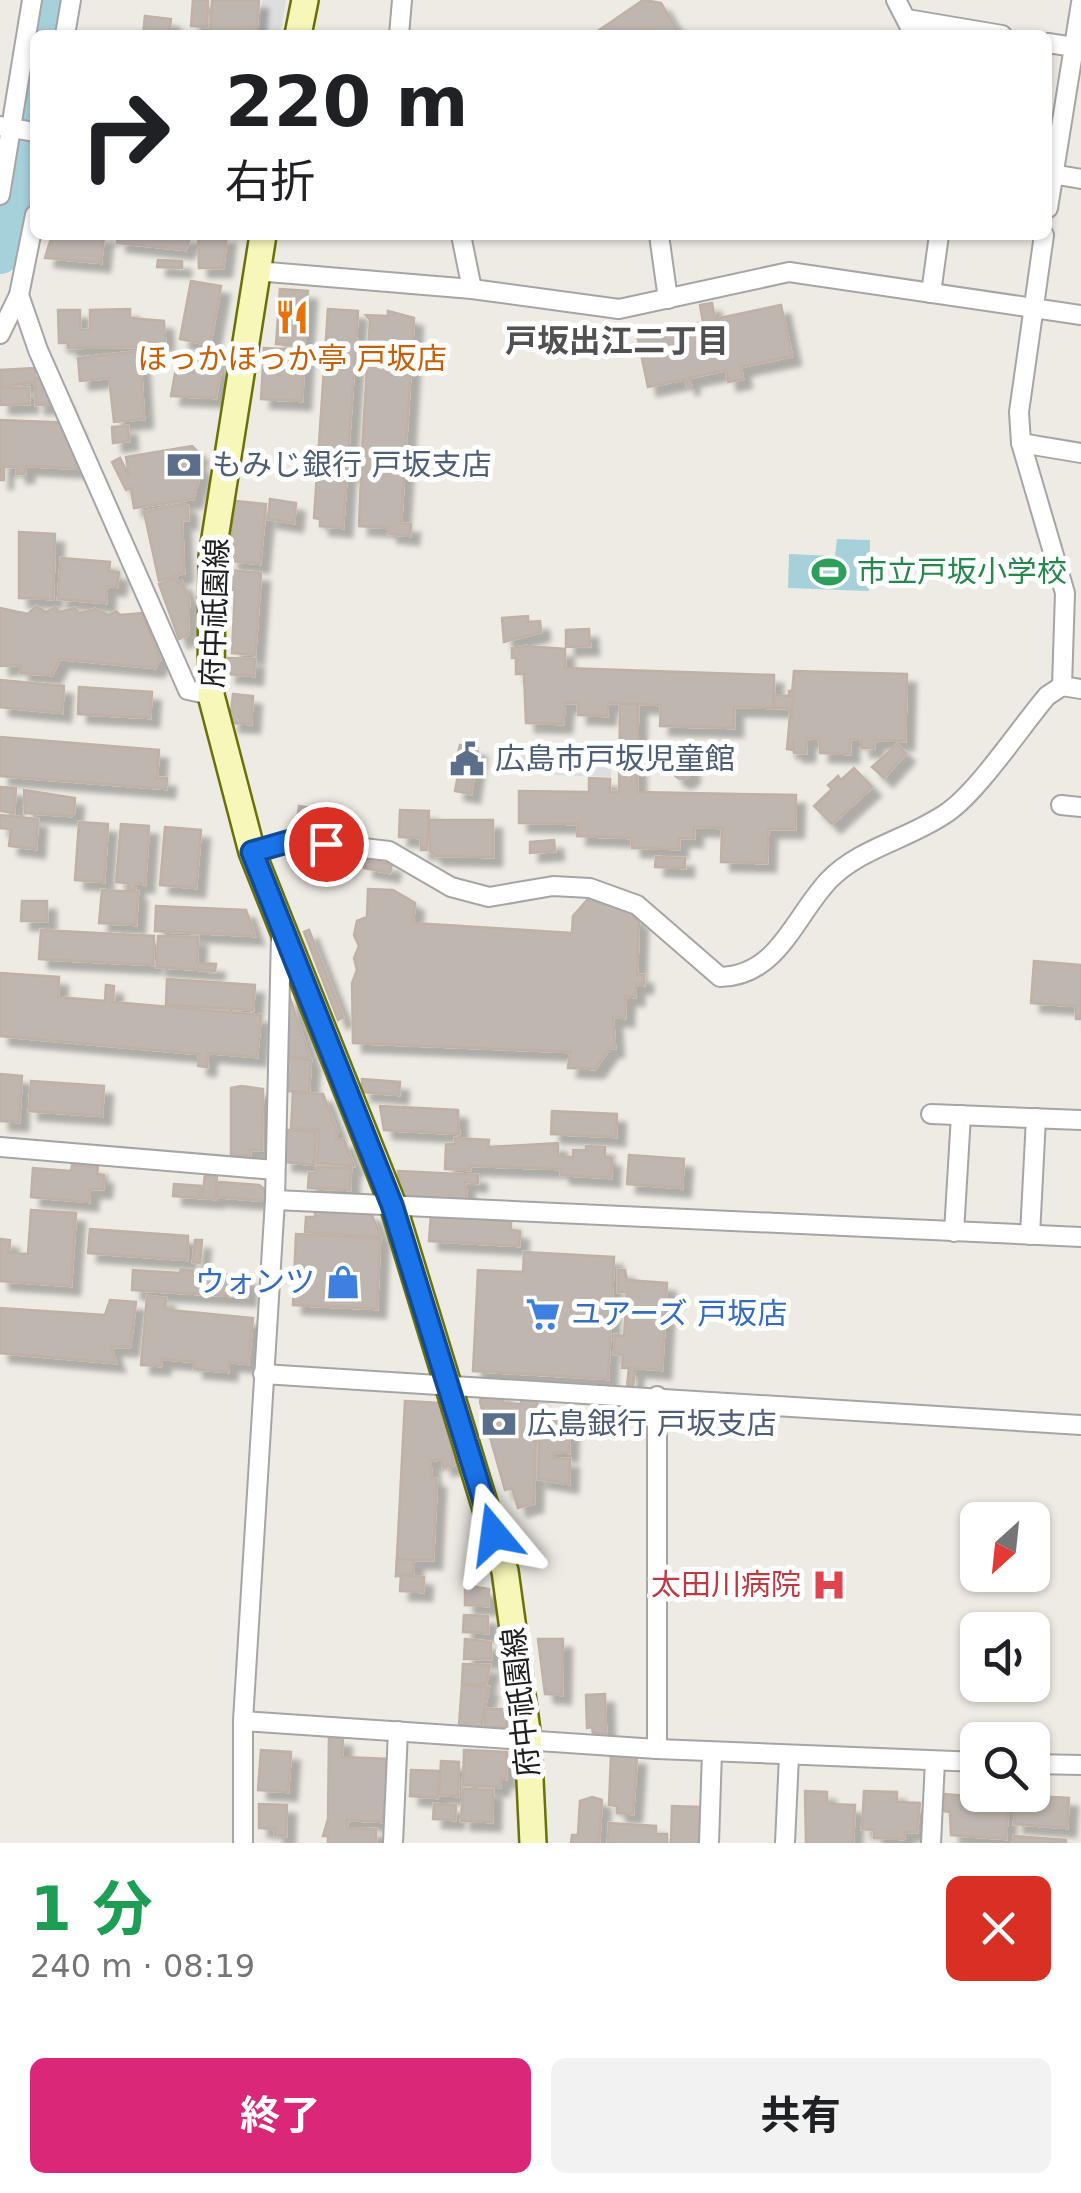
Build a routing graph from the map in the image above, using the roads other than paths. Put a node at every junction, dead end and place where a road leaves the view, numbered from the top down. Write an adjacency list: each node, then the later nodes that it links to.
1 (32, 0): 14 (street)
2 (71, 0): 8 (street)
3 (305, 0): 9 (main road)
4 (402, 0): 10 (street)
5 (896, 0): 7 (street)
6 (1081, 3): 13 (street)
7 (911, 27): 11 (street)
8 (66, 30)
9 (299, 30)
10 (399, 30)
11 (945, 30)
12 (1052, 43): 13 (street)
13 (1077, 48): 15 (street)
14 (17, 129): 17 (street)
15 (1052, 174): 16 (street)
16 (1081, 179)
17 (0, 195)
18 (30, 240): 27 (street)
19 (262, 240): 24 (main road, 府中祇園線)
20 (461, 240): 25 (street)
21 (660, 240): 28 (street)
22 (938, 240): 26 (street)
23 (1043, 240): 29 (street)
24 (256, 271): 25 (street); 36 (main road, 府中祇園線)
25 (472, 290): 28 (street)
26 (931, 293): 28 (street); 29 (street)
27 (19, 295): 31 (street); 36 (street)
28 (668, 298)
29 (1033, 308): 30 (street); 32 (street)
30 (1081, 315)
31 (0, 334)
32 (1022, 443): 33 (street); 34 (street)
33 (1081, 453)
34 (1073, 595): 35 (street)
35 (1072, 688): 39 (street)
36 (211, 695): 39 (main road, 府中祇園線)
37 (1062, 805): 38 (street)
38 (1081, 807)
39 (252, 852): 40 (main road, 府中祇園線)
40 (281, 932): 46 (street); 48 (main road, 府中祇園線)
41 (932, 1114): 42 (street)
42 (961, 1115): 43 (street); 49 (street)
43 (1036, 1118): 44 (street); 50 (street)
44 (1081, 1120)
45 (0, 1147): 46 (street)
46 (276, 1170): 47 (street)
47 (275, 1200): 48 (street); 52 (street)
48 (392, 1205): 49 (street); 53 (main road, 府中祇園線)
49 (954, 1232): 50 (street)
50 (1030, 1235): 51 (street)
51 (1081, 1238)
52 (264, 1374): 53 (street); 56 (street)
53 (450, 1382): 54 (street); 58 (main road, 府中祇園線)
54 (657, 1396): 55 (street); 59 (street)
55 (1081, 1426)
56 (243, 1721): 57 (street); 66 (street)
57 (398, 1732): 58 (street); 67 (street)
58 (528, 1738): 59 (street); 68 (main road, 府中祇園線)
59 (657, 1749): 60 (street)
60 (712, 1752): 61 (street); 69 (street)
61 (789, 1756): 62 (street); 70 (street)
62 (935, 1761): 63 (street); 71 (street)
63 (960, 1762)
64 (1050, 1765): 65 (street)
65 (1081, 1766)
66 (243, 1843)
67 (393, 1843)
68 (532, 1843)
69 (709, 1843)
70 (785, 1843)
71 (931, 1843)

